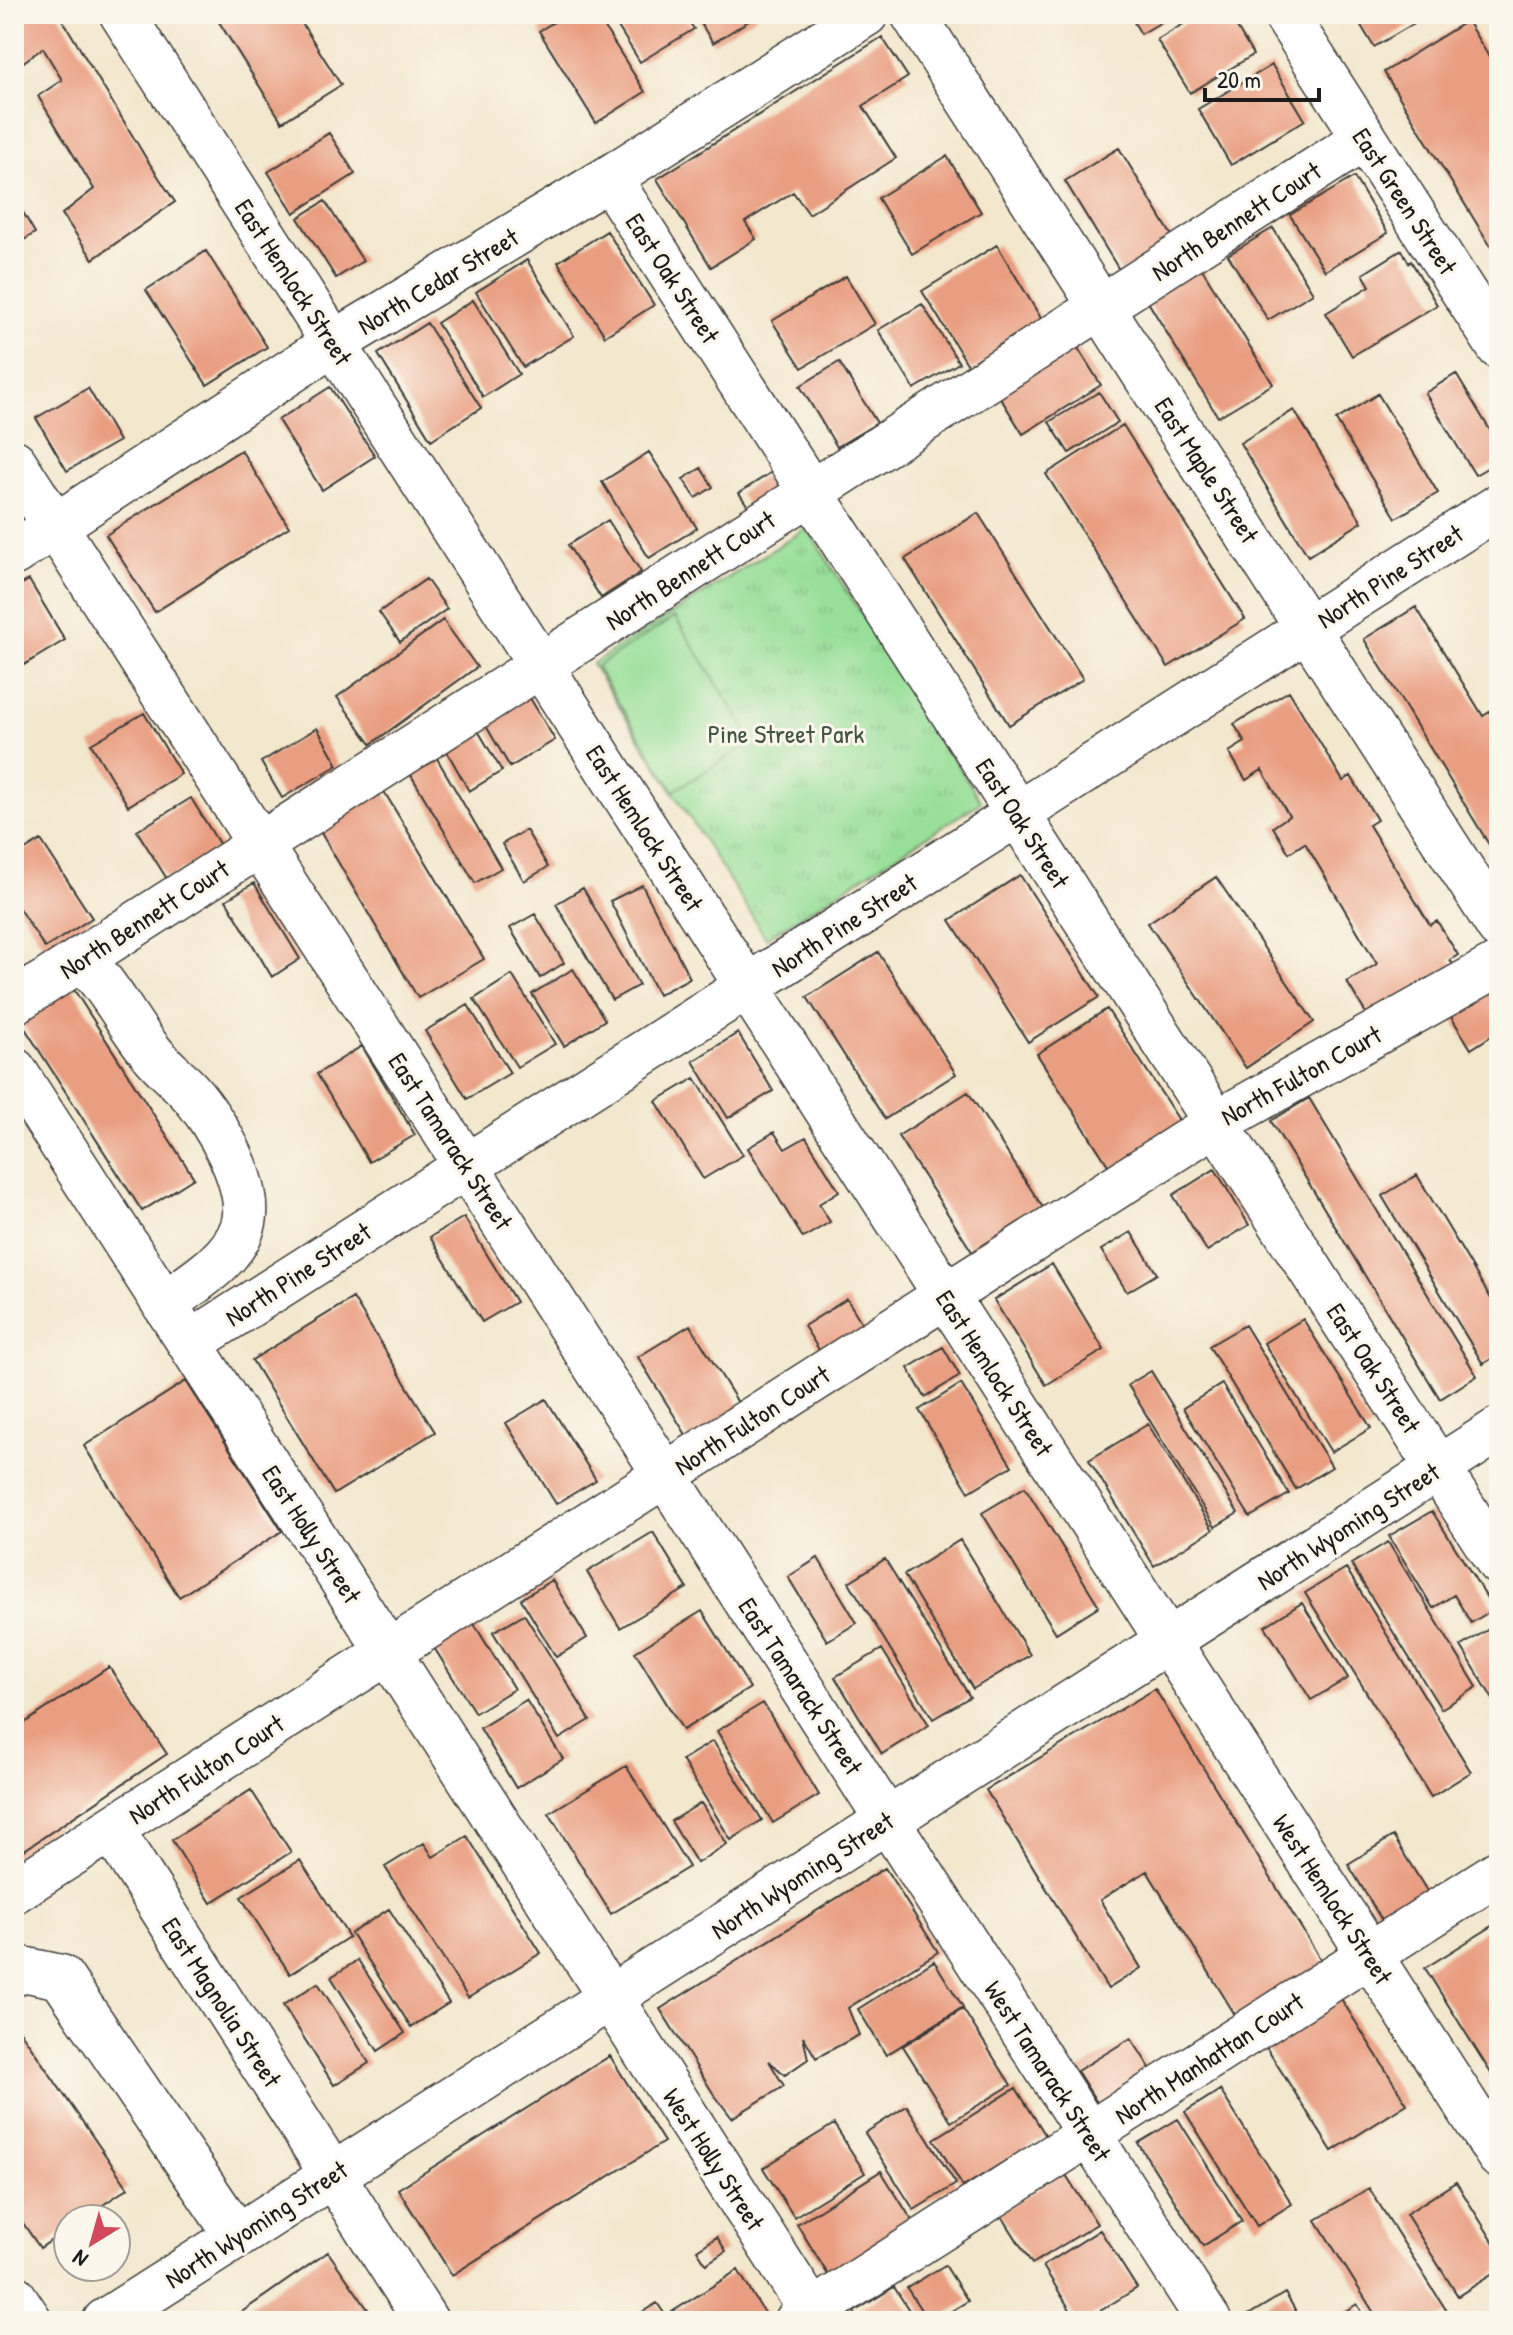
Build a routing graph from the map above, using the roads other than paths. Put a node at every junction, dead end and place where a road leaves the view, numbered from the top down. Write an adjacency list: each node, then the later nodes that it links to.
1 (122, 14): 8 (street, East Hemlock Street)
2 (866, 14): 6 (street, North Cedar Street)
3 (913, 14): 7 (street, East Maple Street)
4 (1285, 14): 5 (street, East Green Street)
5 (1365, 138): 7 (street, North Bennett Court); 9 (street, East Green Street)
6 (609, 178): 8 (street, North Cedar Street); 11 (street, East Oak Street)
7 (1102, 307): 11 (street, North Bennett Court); 15 (street, East Maple Street)
8 (334, 343): 13 (street, North Cedar Street); 16 (street, East Hemlock Street)
9 (1499, 347)
10 (14, 462): 13 (street, East Tamarack Street)
11 (811, 493): 16 (street, North Bennett Court); 17 (street, East Oak Street)
12 (1499, 506): 15 (street, North Pine Street)
13 (56, 527): 14 (street, North Cedar Street); 18 (street, East Tamarack Street)
14 (14, 553)
15 (1308, 628): 17 (street, North Pine Street); 19 (street, East Maple Street)
16 (540, 666): 18 (street, North Bennett Court); 22 (street, East Hemlock Street)
17 (1017, 814): 22 (street, North Pine Street); 25 (street, East Oak Street)
18 (260, 845): 20 (street, North Bennett Court); 26 (street, East Tamarack Street)
19 (1499, 927)
20 (82, 958): 23 (street, North Bennett Court); 28 (street)
21 (1499, 964): 25 (street, North Fulton Court)
22 (747, 987): 26 (street, North Pine Street); 27 (street, East Hemlock Street)
23 (14, 1002)
24 (14, 1070): 28 (street, East Holly Street)
25 (1216, 1123): 27 (street, North Fulton Court); 31 (street, East Oak Street)
26 (467, 1166): 29 (street, North Pine Street); 32 (street, East Tamarack Street)
27 (946, 1296): 32 (street, North Fulton Court); 34 (street, East Hemlock Street)
28 (164, 1304): 29 (street, East Holly Street)
29 (190, 1343): 35 (street, East Holly Street)
30 (1499, 1429): 31 (street, North Wyoming Street)
31 (1438, 1468): 33 (street, East Oak Street); 34 (street, North Wyoming Street)
32 (665, 1475): 35 (street, North Fulton Court); 36 (street, East Tamarack Street)
33 (1499, 1563)
34 (1168, 1641): 36 (street, North Wyoming Street); 41 (street, West Hemlock Street)
35 (388, 1652): 37 (street, North Fulton Court); 43 (street, East Holly Street)
36 (887, 1820): 43 (street, North Wyoming Street); 44 (street, West Tamarack Street)
37 (111, 1829): 39 (street, North Fulton Court); 46 (street, East Magnolia Street)
38 (1499, 1872): 41 (street, North Manhattan Court)
39 (14, 1891)
40 (1499, 1897): 41 (street)
41 (1375, 1964): 44 (street, North Manhattan Court); 45 (street, West Hemlock Street)
42 (14, 1974): 47 (street)
43 (610, 1998): 46 (street, North Wyoming Street); 49 (street, West Holly Street)
44 (1089, 2134): 49 (street, North Manhattan Court); 53 (street, West Tamarack Street)
45 (1499, 2156)
46 (333, 2175): 47 (street, North Wyoming Street); 52 (street, East Magnolia Street)
47 (237, 2236): 51 (street, North Wyoming Street)
48 (14, 2297): 50 (street)
49 (809, 2318)
50 (30, 2321)
51 (105, 2321)
52 (426, 2321)
53 (1209, 2321)

